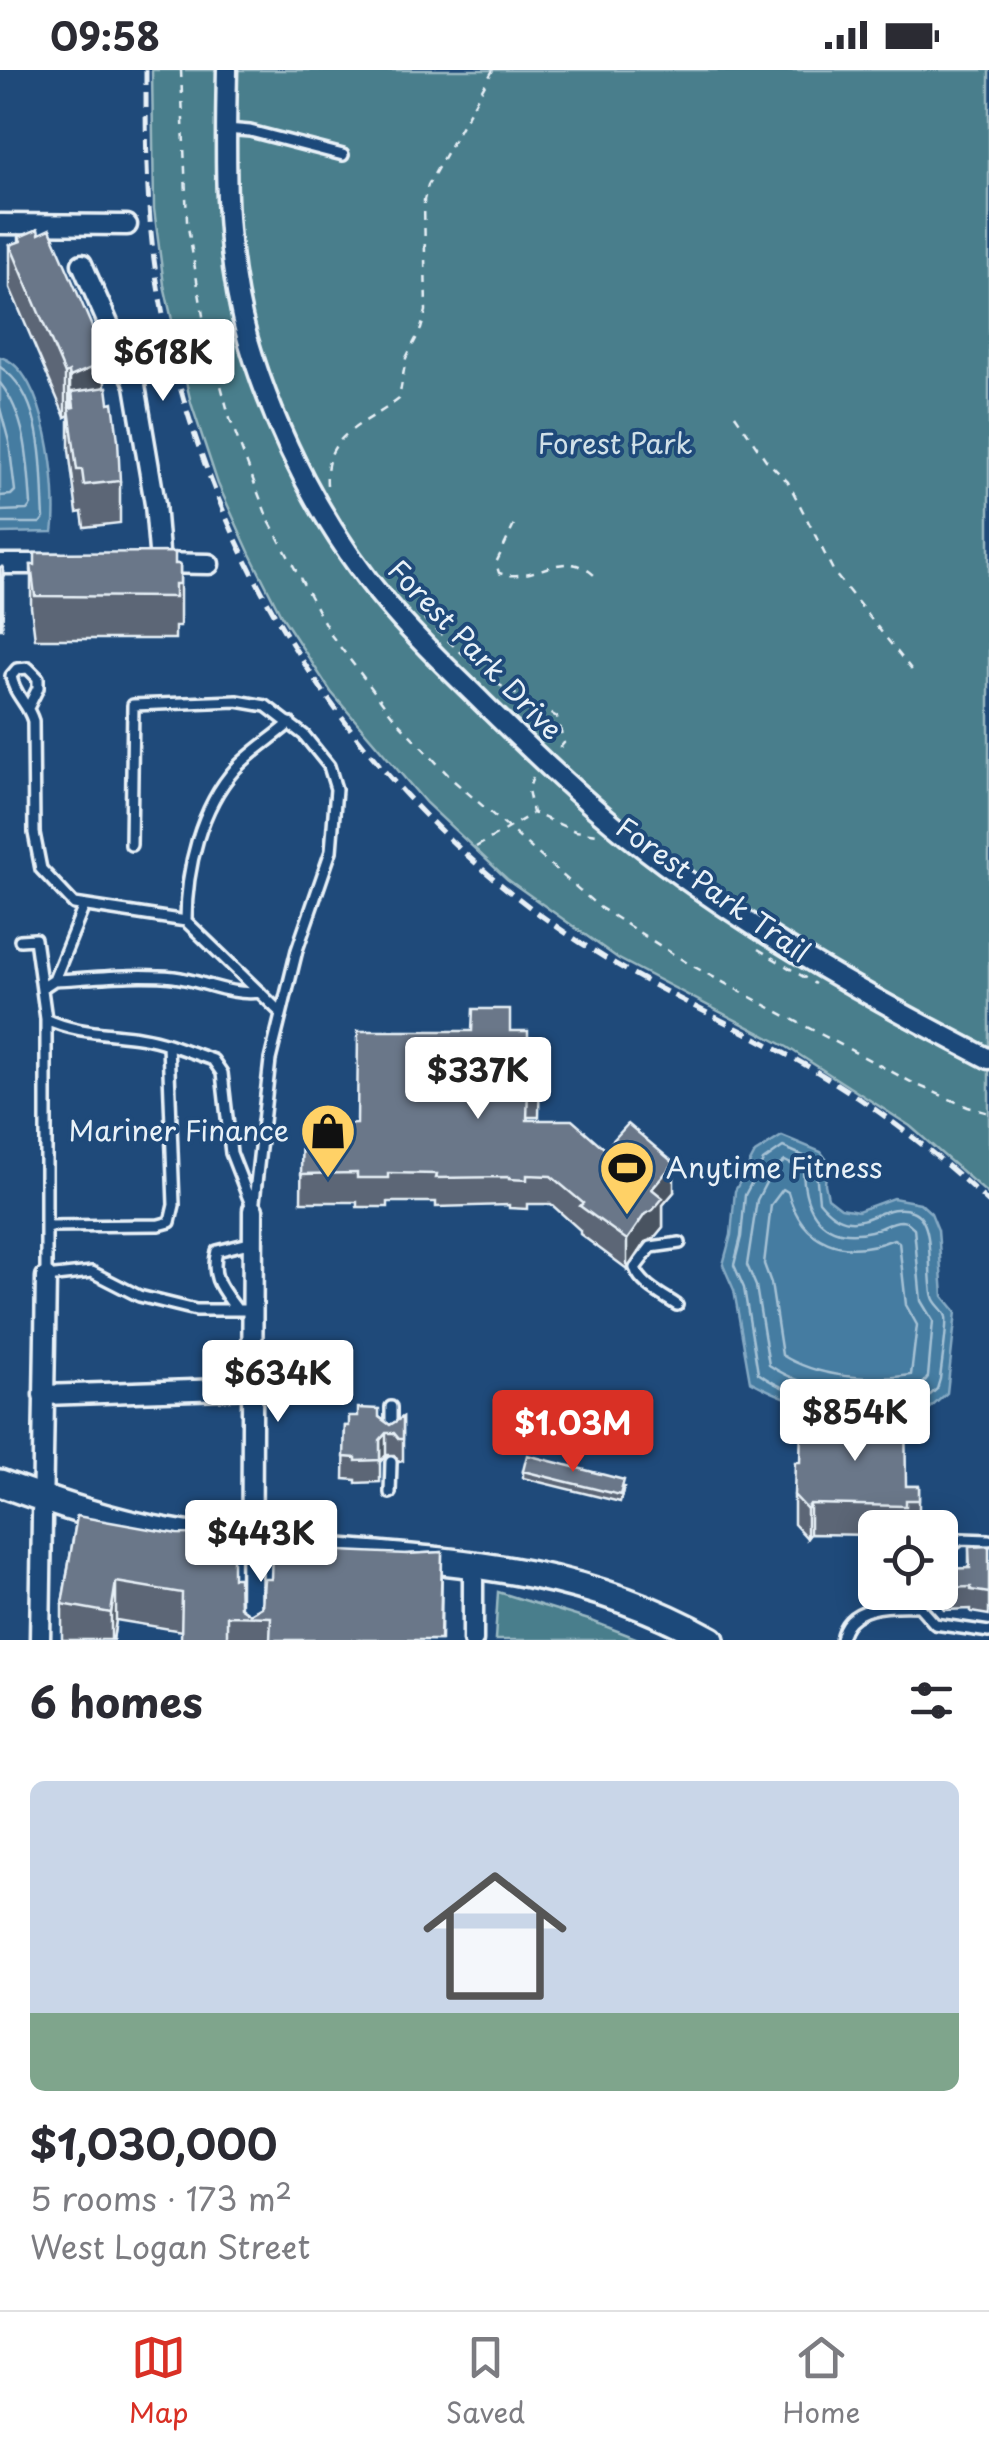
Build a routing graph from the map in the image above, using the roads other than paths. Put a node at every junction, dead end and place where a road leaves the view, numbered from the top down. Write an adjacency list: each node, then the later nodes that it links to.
1 (227, 70): 2 (street, Forest Park Drive)
2 (226, 129): 3 (lane); 22 (street, Forest Park Drive)
3 (343, 155)
4 (0, 224): 5 (street)
5 (128, 225)
6 (82, 264): 9 (street)
7 (0, 564): 8 (street)
8 (71, 564)
9 (210, 564)
10 (28, 706): 13 (lane)
11 (290, 722): 12 (lane); 14 (lane); 19 (lane)
12 (131, 845)
13 (84, 906): 14 (lane); 16 (lane)
14 (186, 921): 18 (lane)
15 (20, 940): 17 (lane)
16 (54, 980): 17 (lane); 18 (lane)
17 (42, 988): 20 (lane)
18 (260, 992): 19 (lane)
19 (281, 1013): 23 (lane)
20 (46, 1019): 21 (lane); 24 (lane)
21 (168, 1044): 23 (lane); 24 (lane)
22 (989, 1059)
23 (253, 1210): 25 (street)
24 (46, 1226): 27 (lane)
25 (253, 1242): 29 (street); 29 (lane)
26 (680, 1242): 28 (lane)
27 (46, 1277): 29 (lane); 31 (street)
28 (677, 1305)
29 (245, 1310): 30 (street)
30 (254, 1388): 31 (street); 40 (street)
31 (42, 1395): 37 (street)
32 (391, 1407): 33 (lane)
33 (391, 1440)
34 (391, 1462): 36 (lane)
35 (0, 1482): 37 (street)
36 (390, 1493)
37 (40, 1498): 40 (street); 45 (street)
38 (989, 1540): 39 (lane)
39 (958, 1542)
40 (253, 1543): 41 (street); 46 (street)
41 (473, 1563): 47 (street); 48 (street)
42 (871, 1610): 49 (lane)
43 (923, 1610): 44 (lane)
44 (989, 1632)
45 (40, 1640)
46 (252, 1640)
47 (473, 1640)
48 (711, 1640)
49 (841, 1640)

